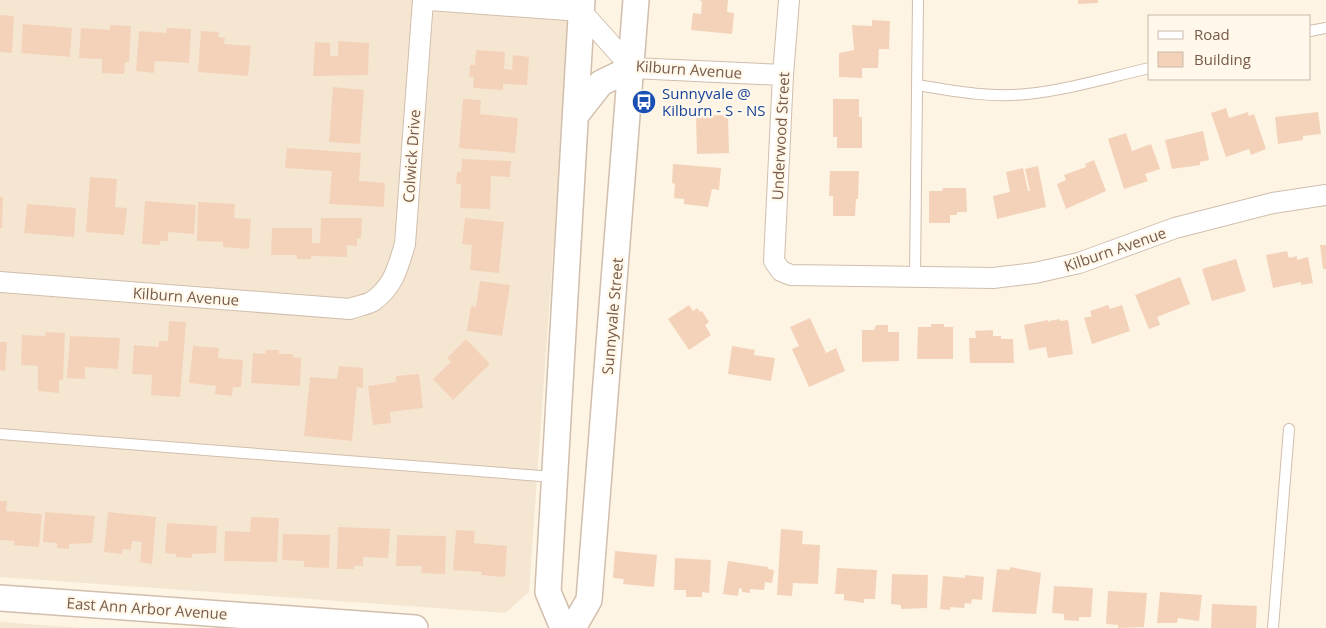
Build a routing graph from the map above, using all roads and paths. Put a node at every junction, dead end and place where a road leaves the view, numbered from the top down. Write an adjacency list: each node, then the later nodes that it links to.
1 (423, 0): 18 (street, Colwick Drive)
2 (430, 0): 6 (street)
3 (636, 0): 9 (street, Sunnyvale Street)
4 (789, 0): 11 (street, Underwood Street)
5 (918, 0): 12 (lane)
6 (588, 4): 9 (street, Kilburn Avenue); 13 (street)
7 (1326, 28): 8 (lane)
8 (1311, 31)
9 (632, 68): 11 (street, Kilburn Avenue); 13 (street); 25 (street, Sunnyvale Street)
10 (1148, 68): 12 (lane)
11 (783, 75): 15 (street, Underwood Street)
12 (917, 85): 16 (lane)
13 (576, 115): 21 (street)
14 (1326, 194): 16 (street, Kilburn Avenue)
15 (781, 271): 16 (street, Kilburn Avenue)
16 (915, 276)
17 (0, 282): 18 (street, Kilburn Avenue)
18 (372, 302)
19 (1289, 429): 26 (lane)
20 (0, 434): 21 (lane)
21 (554, 477): 24 (street)
22 (0, 598): 23 (street, East Ann Arbor Avenue)
23 (415, 628)
24 (563, 628)
25 (573, 628)
26 (1273, 628)

